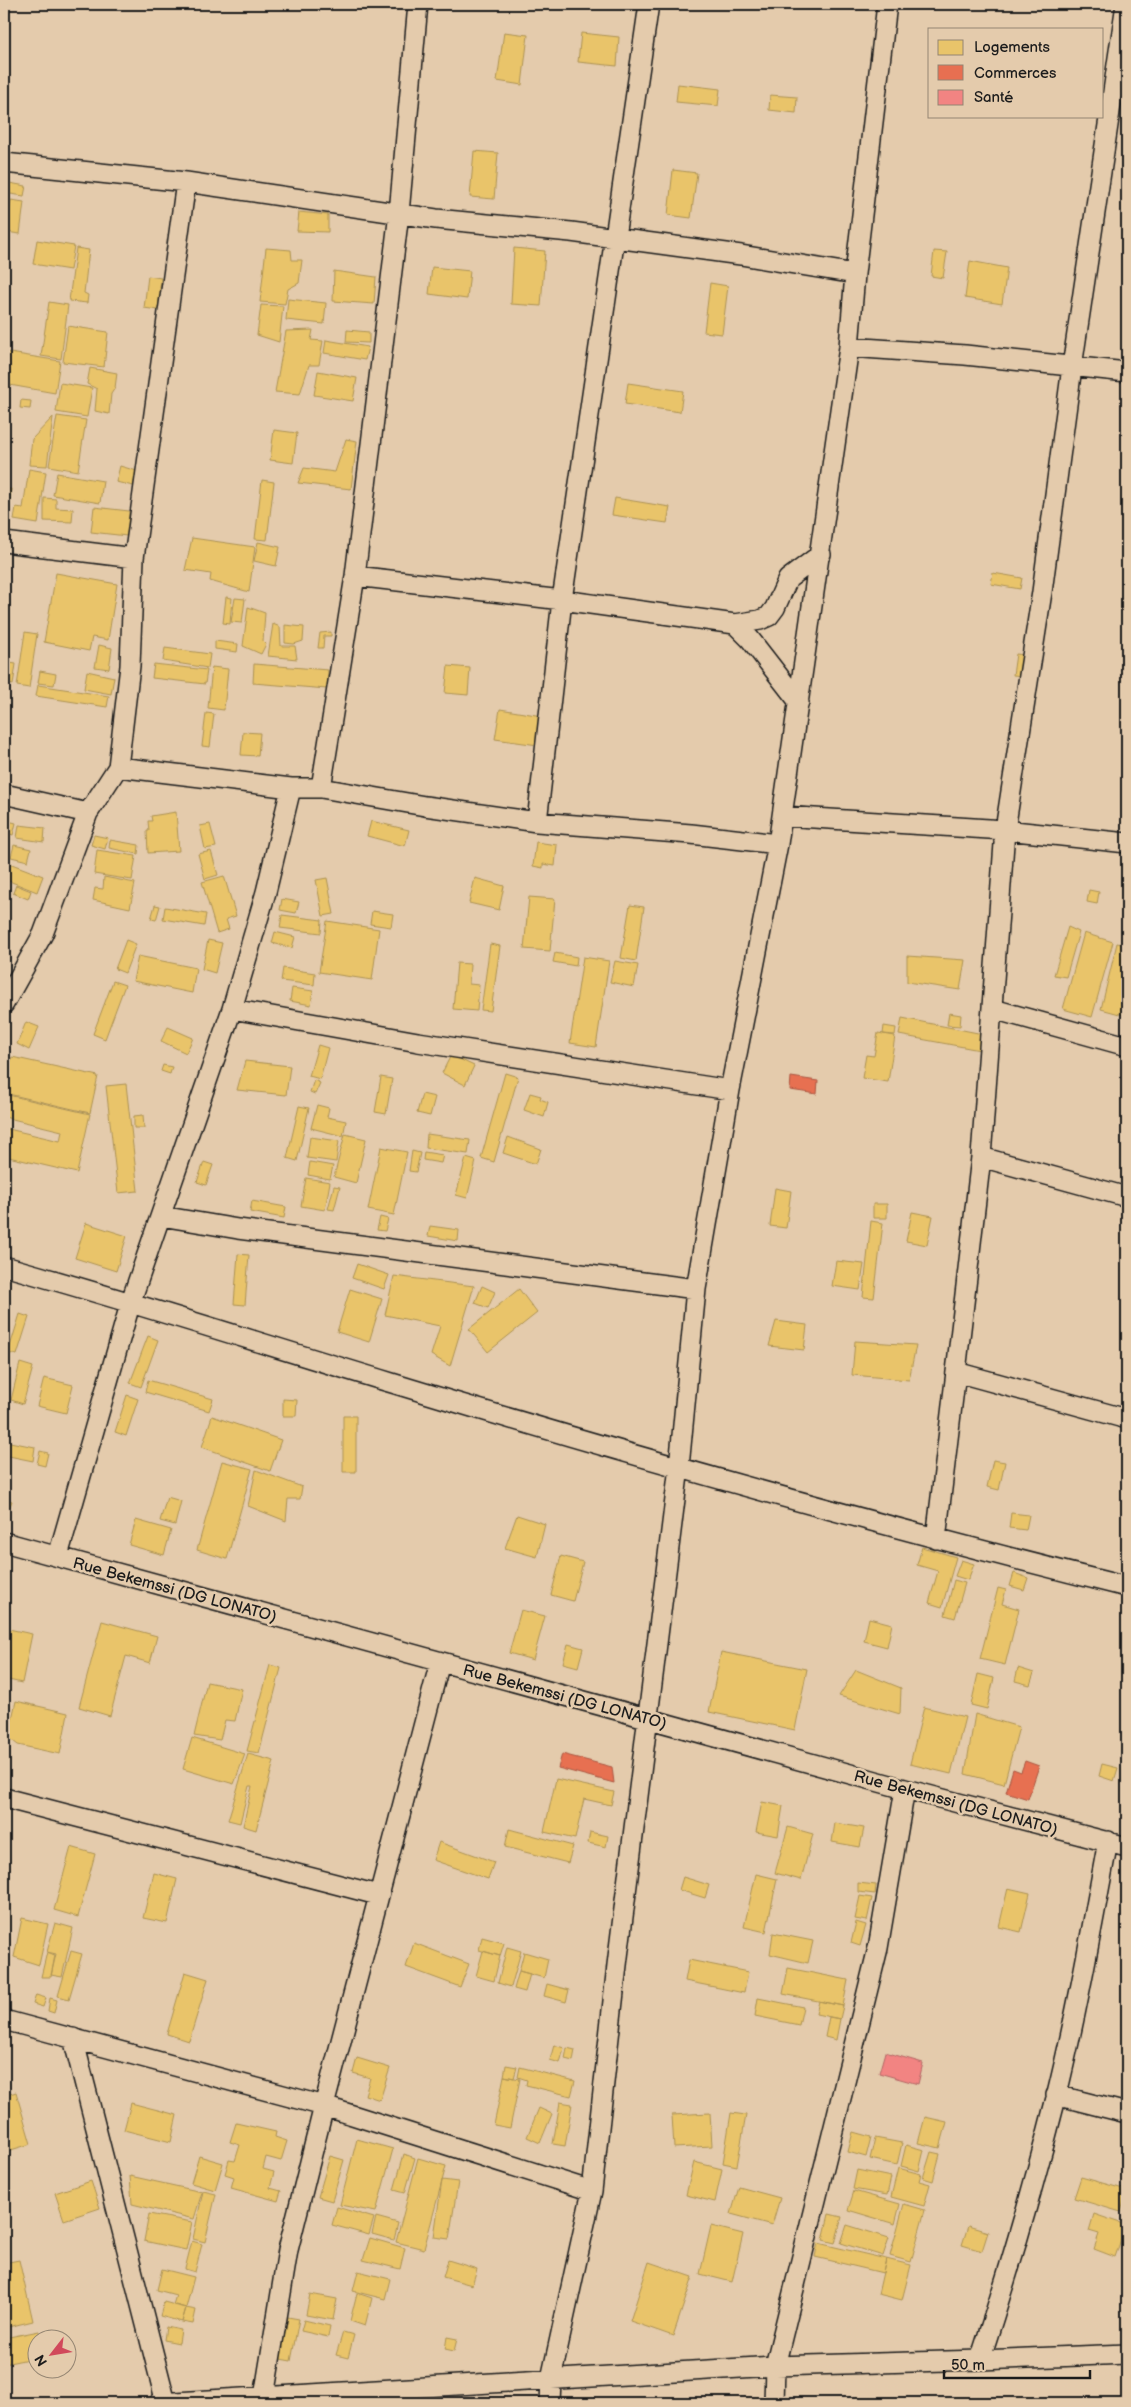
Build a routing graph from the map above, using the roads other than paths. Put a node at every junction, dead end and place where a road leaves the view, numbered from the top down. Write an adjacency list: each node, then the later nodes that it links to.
1 (418, 4): 7 (street)
2 (648, 4): 8 (street)
3 (887, 4): 9 (street)
4 (1126, 4): 11 (street)
5 (4, 163): 6 (street)
6 (186, 182): 7 (street); 15 (street)
7 (399, 213): 8 (street); 16 (street)
8 (613, 240): 9 (street); 17 (street)
9 (854, 274): 10 (street)
10 (849, 347): 11 (street); 14 (street)
11 (1072, 368): 12 (street); 27 (street)
12 (1127, 372)
13 (4, 542): 15 (street)
14 (820, 554): 18 (street); 19 (street)
15 (134, 558): 20 (street)
16 (355, 576): 17 (street); 22 (street)
17 (562, 600): 18 (street); 26 (street)
18 (735, 624): 19 (street)
19 (798, 702): 25 (street)
20 (118, 767): 21 (street); 24 (street)
21 (292, 788): 22 (street); 31 (street)
22 (321, 788): 26 (street)
23 (4, 794): 24 (street)
24 (88, 813): 30 (street)
25 (782, 816): 27 (street); 29 (street)
26 (537, 822): 29 (street)
27 (1005, 830): 28 (street); 32 (street)
28 (1127, 843)
29 (778, 844): 34 (street)
30 (4, 1004)
31 (232, 1009): 34 (street); 37 (street)
32 (993, 1009): 33 (street); 35 (street)
33 (1127, 1046)
34 (730, 1090): 39 (street)
35 (981, 1157): 36 (street); 41 (street)
36 (1127, 1197)
37 (161, 1216): 39 (street); 40 (street)
38 (4, 1266): 40 (street)
39 (696, 1289): 43 (street)
40 (131, 1301): 43 (street); 46 (street)
41 (956, 1372): 42 (street); 44 (street)
42 (1127, 1419)
43 (679, 1467): 44 (street); 49 (street)
44 (936, 1539): 47 (street)
45 (4, 1542): 46 (street, Rue Bekemssi (DG LONATO))
46 (58, 1556): 48 (street, Rue Bekemssi (DG LONATO))
47 (1127, 1586)
48 (440, 1662): 49 (street, Rue Bekemssi (DG LONATO)); 54 (street)
49 (648, 1719): 50 (street, Rue Bekemssi (DG LONATO)); 60 (street)
50 (905, 1789): 52 (street, Rue Bekemssi (DG LONATO)); 63 (street)
51 (4, 1798): 54 (street)
52 (1108, 1841): 53 (street, Rue Bekemssi (DG LONATO)); 57 (street)
53 (1127, 1846)
54 (378, 1894): 58 (street)
55 (4, 2020): 56 (street)
56 (73, 2038): 58 (street); 67 (street)
57 (1056, 2095): 59 (street); 62 (street)
58 (324, 2106): 60 (street); 65 (street)
59 (1127, 2113)
60 (592, 2191): 64 (street)
61 (1127, 2354): 62 (street)
62 (980, 2360): 63 (street)
63 (775, 2366): 64 (street); 69 (street)
64 (551, 2379): 65 (street); 68 (street)
65 (264, 2397): 67 (street)
66 (159, 2403): 67 (street)
67 (166, 2403)
68 (550, 2403)
69 (774, 2403)

